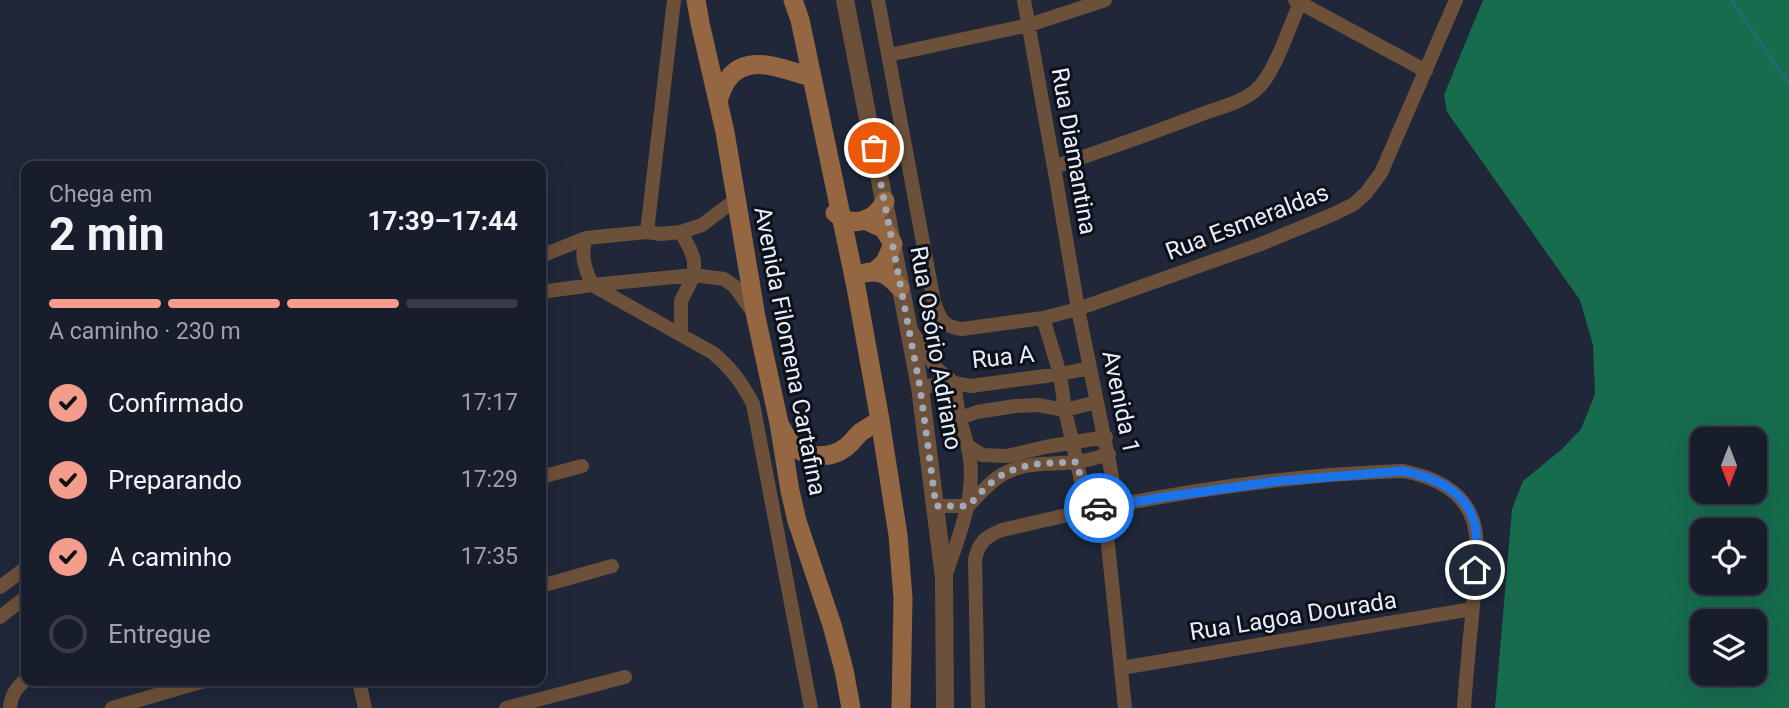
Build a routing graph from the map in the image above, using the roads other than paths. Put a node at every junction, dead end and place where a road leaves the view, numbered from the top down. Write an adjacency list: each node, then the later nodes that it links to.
1 (674, 0): 20 (street)
2 (696, 0): 14 (main road, Avenida Filomena Cartafina)
3 (793, 0): 13 (main road)
4 (845, 0): 17 (street, Rua Osório Adriano)
5 (877, 0): 11 (street)
6 (1024, 0): 10 (street, Rua Diamantina)
7 (1105, 0): 10 (street)
8 (1456, 0): 12 (street, Rua Esmeraldas)
9 (1298, 1): 12 (street); 15 (street)
10 (1029, 25): 11 (street); 15 (street, Rua Diamantina)
11 (888, 55): 33 (street, Rua Esmeraldas)
12 (1426, 71): 31 (street, Rua Esmeraldas)
13 (813, 77): 14 (main road); 18 (main road)
14 (718, 100): 16 (main road, Avenida Filomena Cartafina)
15 (1054, 167): 31 (street, Rua Diamantina)
16 (737, 201): 21 (street); 32 (main road, Avenida Filomena Cartafina)
17 (885, 201): 19 (main road); 23 (street, Rua Osório Adriano)
18 (839, 205): 19 (main road); 28 (main road)
19 (867, 221): 23 (main road)
20 (647, 232): 21 (street); 22 (street)
21 (681, 232): 26 (street)
22 (586, 238): 24 (street); 27 (street)
23 (893, 244): 25 (main road); 29 (street, Rua Osório Adriano)
24 (546, 254)
25 (875, 271): 28 (main road); 29 (main road)
26 (694, 275): 27 (street); 32 (street); 35 (street)
27 (592, 285): 30 (street); 35 (street)
28 (856, 287): 43 (main road)
29 (901, 288): 34 (street, Rua Osório Adriano)
30 (546, 291)
31 (1078, 309): 33 (street, Rua Esmeraldas); 36 (street, Avenida 1)
32 (757, 317): 44 (main road, Avenida Filomena Cartafina)
33 (1043, 318): 37 (street)
34 (908, 326): 38 (street); 39 (street, Rua Osório Adriano)
35 (681, 334): 74 (street)
36 (1090, 368): 37 (street, Rua A); 40 (street, Avenida 1)
37 (1060, 374): 38 (street, Rua A); 41 (street)
38 (954, 383): 39 (street, Rua A); 42 (street)
39 (920, 387): 53 (street, Rua Osório Adriano)
40 (1097, 402): 41 (street); 45 (street, Avenida 1)
41 (1065, 410): 42 (street, Rua A); 46 (street)
42 (960, 418): 47 (street)
43 (880, 420): 44 (main road); 76 (main road)
44 (779, 423): 75 (main road, Avenida Filomena Cartafina)
45 (1106, 437): 46 (street); 48 (street, Avenida 1)
46 (1073, 443): 47 (street); 49 (street)
47 (968, 446): 54 (street)
48 (1108, 454): 49 (street); 52 (street, Avenida 1)
49 (1077, 462): 54 (street); 55 (street)
50 (582, 466): 51 (street)
51 (546, 476)
52 (1116, 505): 55 (street); 56 (street); 63 (street)
53 (936, 506): 54 (street); 59 (street, Rua Osório Adriano)
54 (968, 506): 59 (street)
55 (1088, 511): 56 (street); 78 (street)
56 (1107, 534): 65 (street)
57 (612, 566): 60 (street)
58 (21, 572): 61 (street)
59 (944, 578): 77 (street, Rua Osório Adriano)
60 (546, 585)
61 (0, 587)
62 (21, 601): 64 (street)
63 (1472, 609): 65 (street, Rua Lagoa Dourada); 80 (street)
64 (0, 617)
65 (1121, 667): 79 (street)
66 (625, 677): 73 (street)
67 (21, 685): 70 (street)
68 (187, 686): 71 (street)
69 (360, 686): 72 (street)
70 (10, 708)
71 (112, 708)
72 (365, 708)
73 (506, 708)
74 (811, 708)
75 (851, 708)
76 (901, 708)
77 (945, 708)
78 (978, 708)
79 (1125, 708)
80 (1464, 708)

